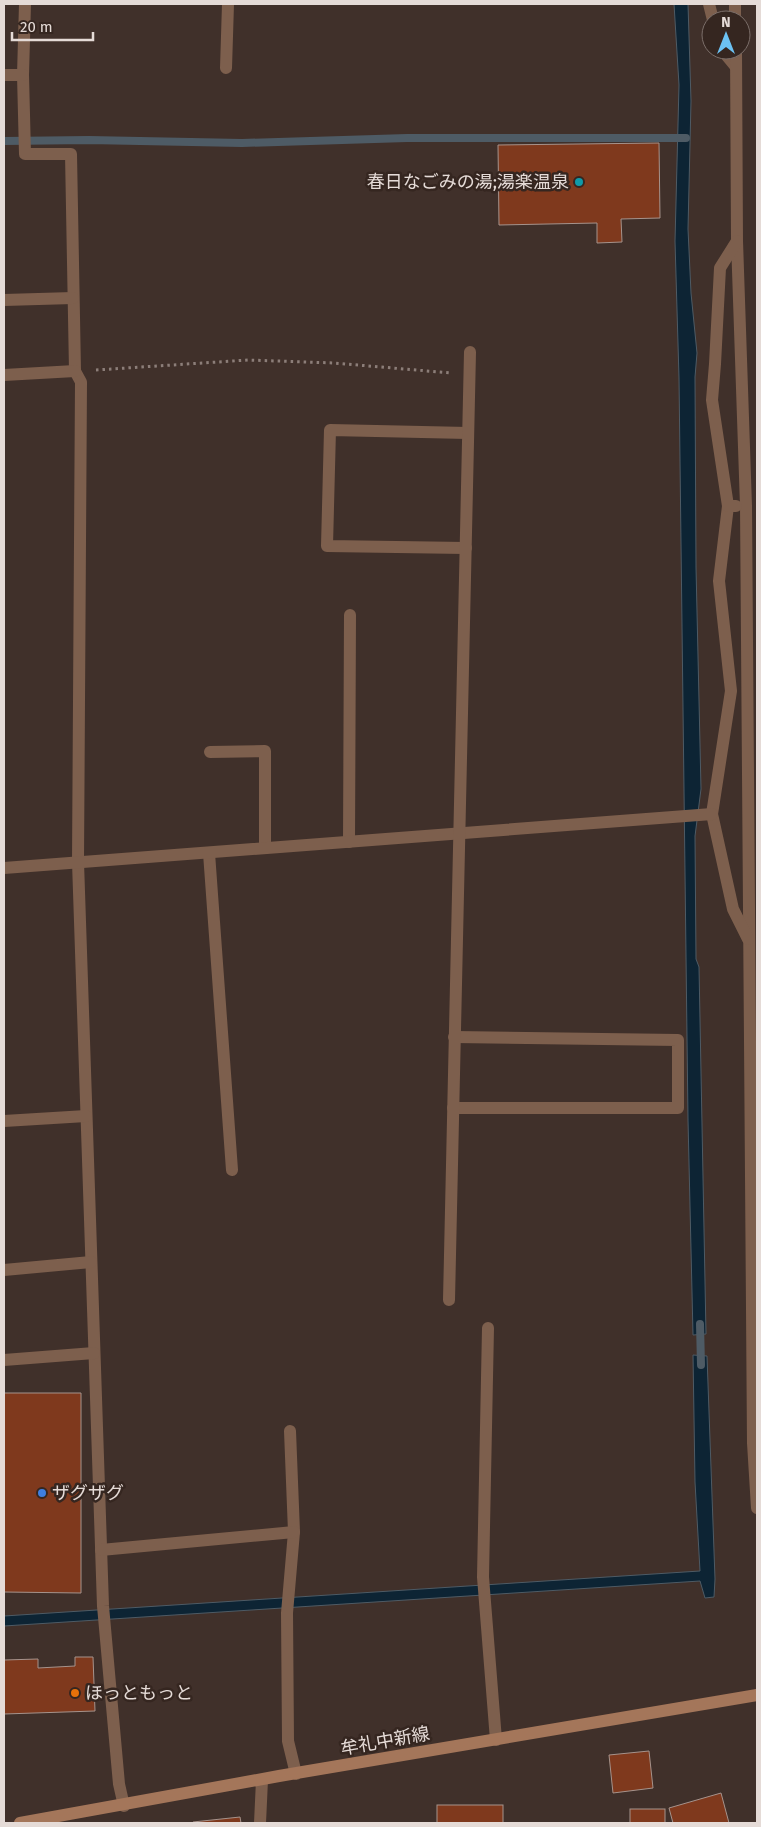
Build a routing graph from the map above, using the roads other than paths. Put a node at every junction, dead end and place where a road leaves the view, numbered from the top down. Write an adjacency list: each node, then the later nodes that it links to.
1 (25, 4): 8 (street)
2 (228, 4): 6 (street)
3 (730, 60): 5 (street)
4 (736, 60): 5 (street)
5 (736, 67): 9 (street)
6 (226, 68)
7 (4, 75): 8 (street)
8 (23, 75): 10 (street)
9 (737, 241): 16 (street); 17 (street)
10 (73, 298): 11 (street); 13 (street)
11 (4, 300)
12 (470, 352): 15 (street)
13 (75, 371): 14 (street); 28 (street)
14 (4, 375)
15 (468, 433): 18 (street); 18 (street)
16 (728, 506): 17 (street); 20 (street)
17 (746, 506): 21 (street)
18 (466, 548): 24 (street)
19 (350, 616): 25 (street)
20 (731, 691): 21 (street); 23 (street)
21 (748, 691): 30 (street)
22 (210, 752): 26 (street)
23 (712, 814): 24 (street); 30 (street)
24 (459, 834): 25 (street); 31 (street)
25 (349, 842): 26 (street)
26 (265, 848): 27 (street)
27 (208, 852): 28 (street); 35 (street)
28 (78, 862): 29 (street); 33 (street)
29 (4, 868)
30 (750, 944): 43 (street)
31 (454, 1037): 32 (street); 32 (street)
32 (453, 1108): 38 (street)
33 (86, 1116): 34 (street); 36 (street)
34 (4, 1121)
35 (232, 1170)
36 (91, 1262): 37 (street); 40 (street)
37 (4, 1270)
38 (449, 1300)
39 (488, 1328): 47 (street)
40 (94, 1353): 41 (street); 45 (street)
41 (4, 1360)
42 (290, 1431): 44 (street)
43 (757, 1508)
44 (294, 1532): 45 (street); 48 (street)
45 (101, 1550): 50 (street)
46 (757, 1695): 47 (main road, 牟礼中新線)
47 (496, 1740): 48 (main road, 牟礼中新線)
48 (296, 1774): 49 (main road, 牟礼中新線)
49 (262, 1780): 50 (main road, 牟礼中新線); 52 (street)
50 (124, 1806): 51 (main road, 牟礼中新線)
51 (20, 1823)
52 (260, 1823)

